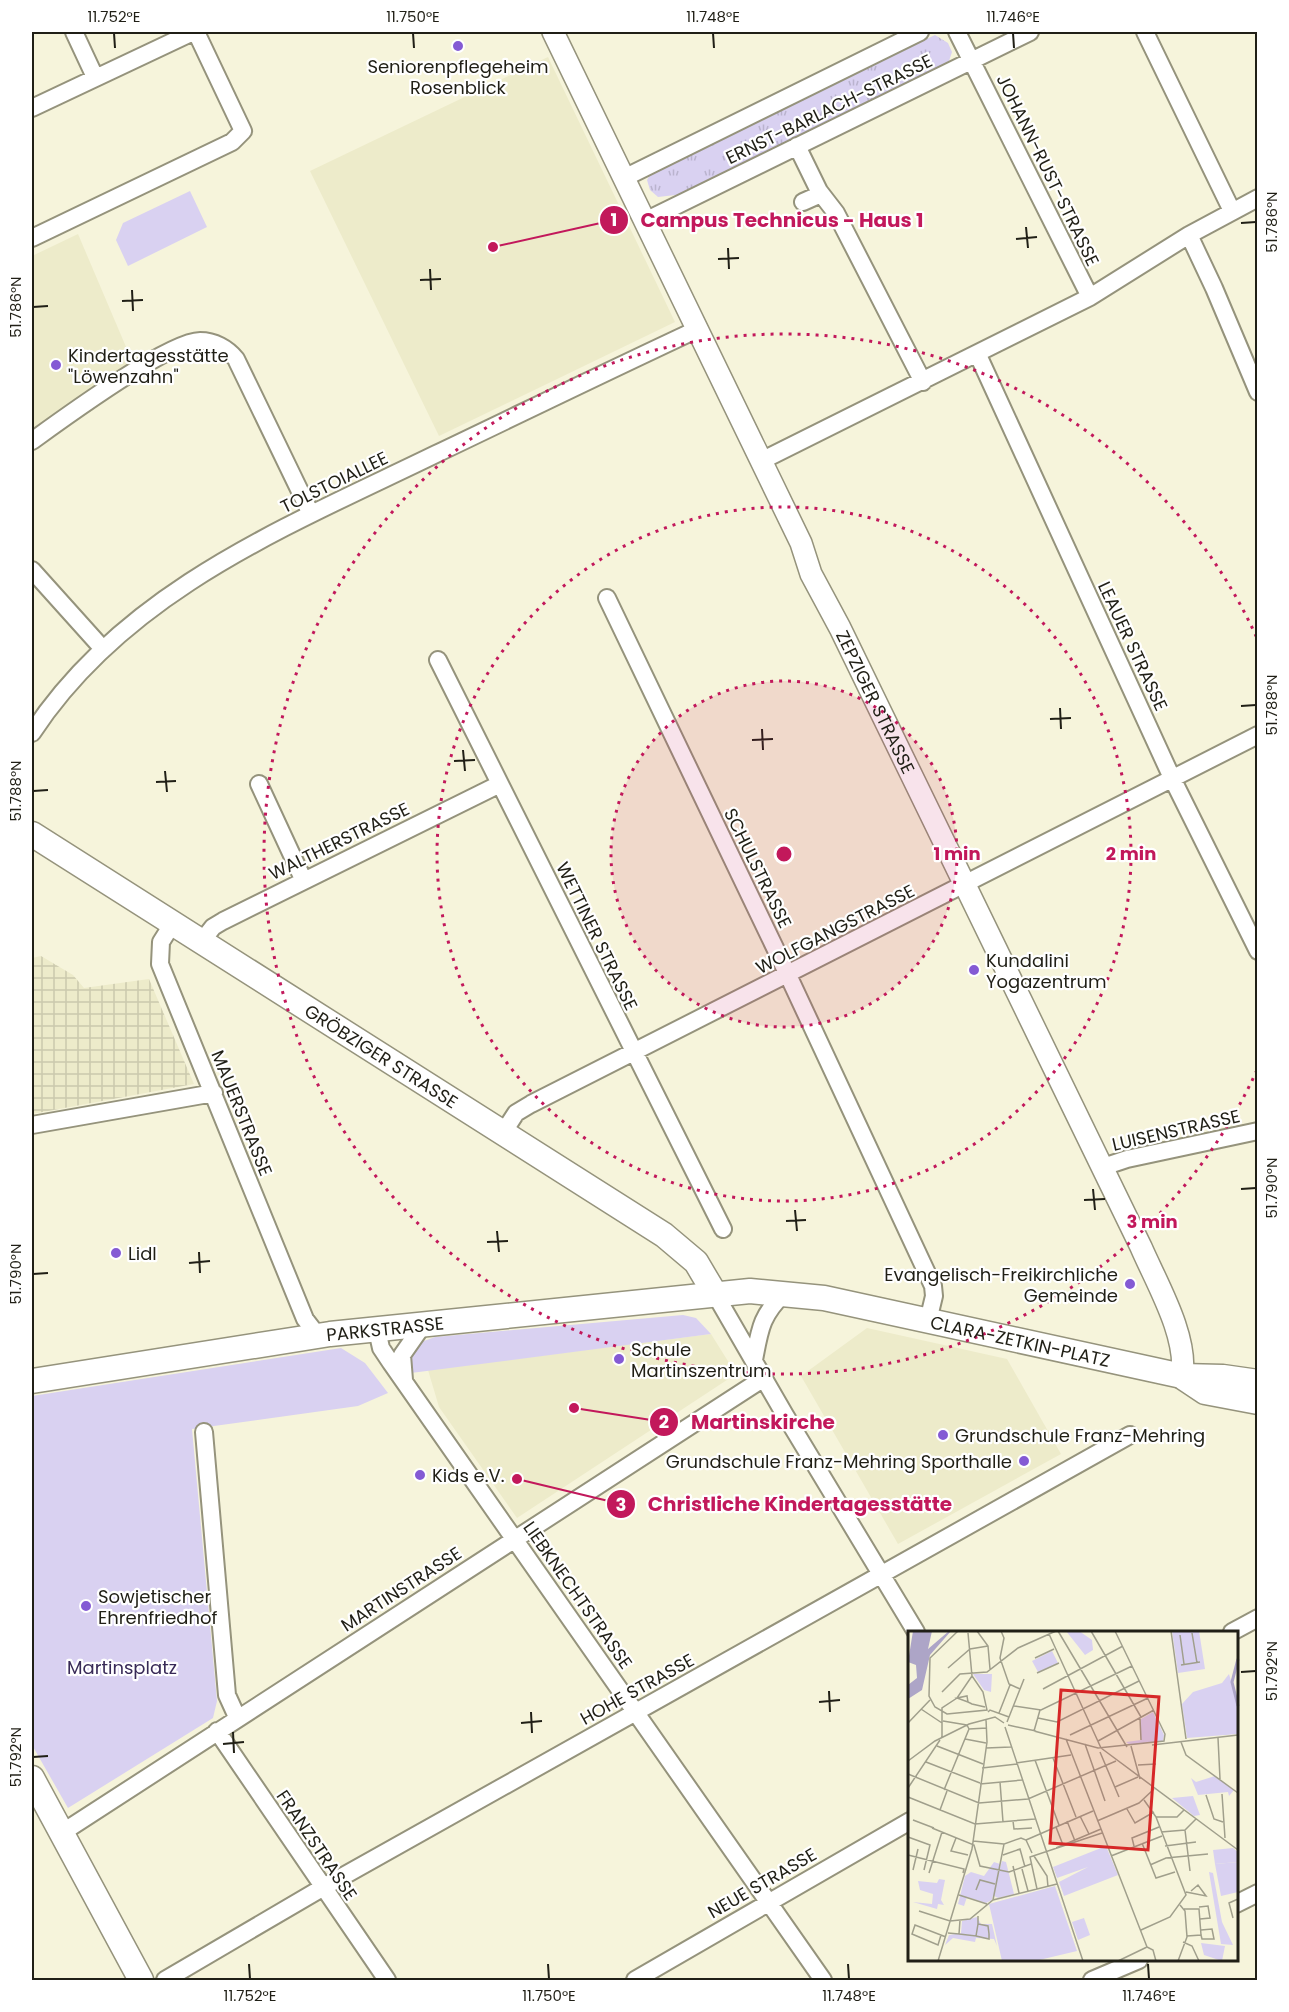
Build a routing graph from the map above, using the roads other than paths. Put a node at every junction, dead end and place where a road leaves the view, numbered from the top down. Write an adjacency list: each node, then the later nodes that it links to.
1 (74, 32): 9 (street)
2 (195, 32): 9 (street); 19 (street)
3 (553, 32): 12 (street, ZEPZIGER STRASSE)
4 (920, 32): 12 (street, ERNST-BARLACH-STRASSE)
5 (957, 32): 8 (street, JOHANN-RUST-STRASSE)
6 (1030, 32): 8 (street, ERNST-BARLACH-STRASSE)
7 (1145, 32): 16 (street)
8 (971, 60): 11 (street, ERNST-BARLACH-STRASSE); 20 (street, JOHANN-RUST-STRASSE)
9 (95, 77): 10 (street)
10 (32, 108)
11 (797, 146): 13 (street); 17 (street, ERNST-BARLACH-STRASSE)
12 (624, 178): 17 (street, ZEPZIGER STRASSE)
13 (821, 194): 15 (street); 23 (street)
14 (1257, 198): 16 (street, JOHANN-RUST-STRASSE)
15 (803, 202)
16 (1232, 211): 18 (street, JOHANN-RUST-STRASSE)
17 (645, 221): 21 (street, ZEPZIGER STRASSE)
18 (1189, 235): 20 (street, JOHANN-RUST-STRASSE); 24 (street)
19 (32, 238)
20 (1090, 297): 22 (street, JOHANN-RUST-STRASSE)
21 (698, 330): 26 (street, ZEPZIGER STRASSE); 27 (street, TOLSTOIALLEE)
22 (978, 355): 23 (street, JOHANN-RUST-STRASSE); 34 (street, LEAUER STRASSE)
23 (923, 382): 26 (street, JOHANN-RUST-STRASSE)
24 (1257, 392)
25 (32, 441): 27 (street)
26 (761, 461): 39 (street, ZEPZIGER STRASSE)
27 (311, 514): 30 (street, TOLSTOIALLEE)
28 (32, 570): 30 (street)
29 (607, 598): 43 (street, SCHULSTRASSE)
30 (103, 649): 32 (street, TOLSTOIALLEE)
31 (438, 660): 36 (street, WETTINER STRASSE)
32 (32, 733)
33 (1257, 735): 34 (street, WOLFGANGSTRASSE)
34 (1172, 778): 39 (street, WOLFGANGSTRASSE); 42 (street, LEAUER STRASSE)
35 (259, 784): 38 (street)
36 (500, 784): 38 (street, WALTHERSTRASSE); 44 (street, WETTINER STRASSE)
37 (32, 834): 40 (main road, GRÖBZIGER STRASSE)
38 (303, 879): 41 (street, WALTHERSTRASSE)
39 (965, 884): 43 (street, WOLFGANGSTRASSE); 49 (street, ZEPZIGER STRASSE)
40 (173, 923): 41 (main road, GRÖBZIGER STRASSE); 45 (street, MAUERSTRASSE)
41 (202, 941): 48 (main road, GRÖBZIGER STRASSE)
42 (1257, 951)
43 (788, 975): 44 (street, WOLFGANGSTRASSE); 53 (street, SCHULSTRASSE)
44 (634, 1054): 48 (street, WOLFGANGSTRASSE); 50 (street, WETTINER STRASSE)
45 (214, 1093): 46 (street); 55 (street, MAUERSTRASSE)
46 (32, 1125)
47 (1257, 1131): 49 (street, LUISENSTRASSE)
48 (503, 1133): 52 (main road, GRÖBZIGER STRASSE)
49 (1102, 1167): 59 (street, ZEPZIGER STRASSE)
50 (723, 1229)
51 (785, 1292): 52 (main road, CLARA-ZETKIN-PLATZ); 53 (main road, CLARA-ZETKIN-PLATZ); 57 (street)
52 (715, 1294): 54 (main road, PARKSTRASSE); 57 (street)
53 (928, 1321): 59 (main road, CLARA-ZETKIN-PLATZ)
54 (423, 1325): 56 (main road, PARKSTRASSE); 63 (street)
55 (311, 1328): 56 (main road, PARKSTRASSE); 60 (main road, PARKSTRASSE)
56 (377, 1330): 63 (street, LIEBKNECHTSTRASSE)
57 (754, 1360): 61 (street)
58 (32, 1373): 60 (street, PARKSTRASSE)
59 (1182, 1376): 64 (main road); 65 (main road)
60 (55, 1377): 62 (main road, PARKSTRASSE)
61 (764, 1378): 68 (street, MARTINSTRASSE); 69 (street)
62 (32, 1381)
63 (404, 1381): 68 (street, LIEBKNECHTSTRASSE)
64 (1257, 1382)
65 (1257, 1402)
66 (204, 1432): 74 (street)
67 (1130, 1435): 69 (street, HOHE STRASSE)
68 (515, 1539): 73 (street, LIEBKNECHTSTRASSE); 74 (street, MARTINSTRASSE)
69 (883, 1575): 71 (street); 73 (street, HOHE STRASSE)
70 (1257, 1618): 72 (street)
71 (915, 1631)
72 (1234, 1631)
73 (635, 1712): 79 (street, HOHE STRASSE); 81 (street, LIEBKNECHTSTRASSE)
74 (237, 1717): 75 (street, MARTINSTRASSE)
75 (216, 1731): 78 (street, MARTINSTRASSE); 79 (street, FRANZSTRASSE)
76 (32, 1778): 78 (main road)
77 (908, 1822): 81 (street, NEUE STRASSE)
78 (60, 1834): 85 (main road)
79 (322, 1888): 86 (street, HOHE STRASSE); 87 (street, FRANZSTRASSE)
80 (1257, 1893): 82 (street)
81 (769, 1901): 88 (street, NEUE STRASSE); 89 (street, LIEBKNECHTSTRASSE)
82 (1238, 1903)
83 (1134, 1961): 84 (street)
84 (1113, 1970): 90 (street)
85 (141, 1980)
86 (165, 1980)
87 (387, 1980)
88 (635, 1980)
89 (823, 1980)
90 (1092, 1980)

